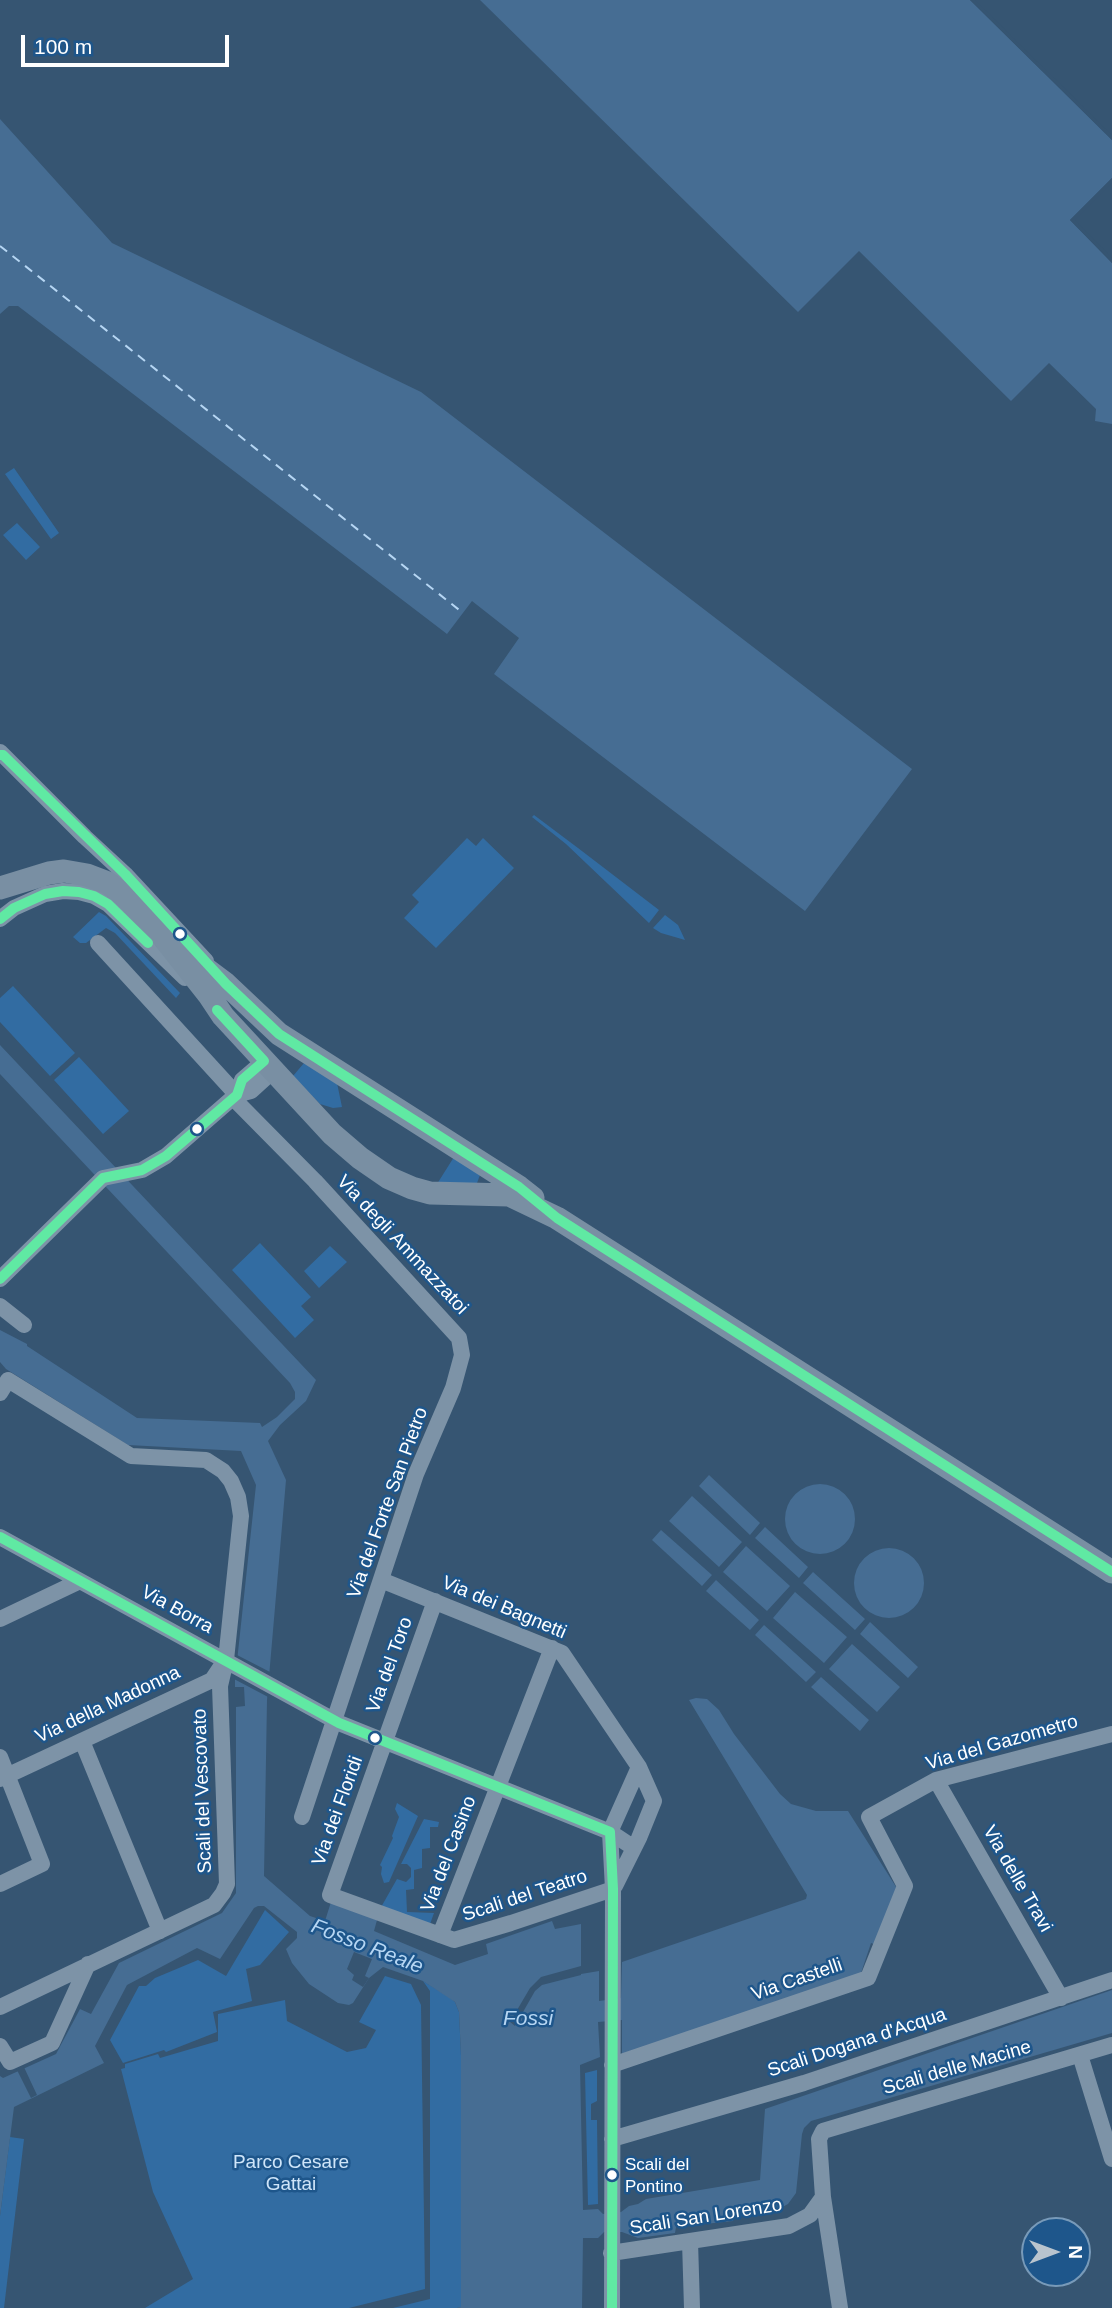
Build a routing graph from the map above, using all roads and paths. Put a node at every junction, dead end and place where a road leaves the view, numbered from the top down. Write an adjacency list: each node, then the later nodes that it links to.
1 (0, 752): 6 (street)
2 (0, 888): 4 (main road)
3 (0, 919): 7 (street)
4 (160, 933): 6 (main road); 7 (main road)
5 (98, 943): 9 (street, Via degli Ammazzatoi)
6 (226, 984): 10 (main road)
7 (223, 1016): 8 (main road)
8 (269, 1066): 9 (street); 11 (main road)
9 (235, 1096): 13 (street); 16 (street, Via degli Ammazzatoi)
10 (486, 1166): 11 (main road); 12 (main road)
11 (475, 1195): 12 (main road)
12 (557, 1218): 19 (main road)
13 (0, 1279)
14 (0, 1306): 15 (street)
15 (24, 1325)
16 (459, 1338): 20 (street, Via del Forte San Pietro)
17 (4, 1387): 25 (street, Scali del Vescovato)
18 (0, 1537): 21 (street, Via Borra)
19 (1112, 1572)
20 (381, 1580): 22 (street, Via dei Bagnetti); 26 (street, Via del Forte San Pietro)
21 (80, 1581): 23 (street); 25 (street, Via Borra)
22 (435, 1601): 24 (street, Via dei Bagnetti); 29 (street, Via del Toro)
23 (0, 1619)
24 (552, 1648): 31 (street, Via dei Bagnetti); 34 (street, Via del Casino)
25 (231, 1663): 26 (street, Via Borra); 28 (street, Via della Madonna); 42 (street, Scali del Vescovato)
26 (333, 1720): 29 (street, Via Borra); 35 (street, Via del Forte San Pietro)
27 (1112, 1734): 33 (street, Via del Gazometro)
28 (82, 1741): 32 (street, Via della Madonna); 42 (street)
29 (385, 1743): 34 (street, Via Borra); 41 (street, Via dei Floridi)
30 (0, 1757): 32 (street)
31 (639, 1767): 37 (street); 38 (street, Via dei Bagnetti)
32 (4, 1777): 39 (street)
33 (936, 1780): 36 (street, Via del Gazometro); 46 (street, Via delle Travi)
34 (497, 1787): 37 (street, Via Borra); 43 (street, Via del Casino)
35 (302, 1817)
36 (869, 1817): 51 (street, Via Castelli)
37 (611, 1832): 38 (street, Via Borra); 40 (street)
38 (634, 1848): 40 (street, Via dei Bagnetti)
39 (0, 1884)
40 (614, 1889): 43 (street, Scali del Teatro); 51 (street)
41 (330, 1895): 43 (street, Scali del Teatro)
42 (160, 1931): 44 (street, Scali del Vescovato)
43 (440, 1935)
44 (88, 1964): 47 (street, Scali del Vescovato); 49 (street)
45 (1112, 1980): 46 (street, Scali Dogana d'Acqua)
46 (1061, 1998): 52 (street, Scali Dogana d'Acqua)
47 (0, 2007)
48 (1112, 2045): 50 (street, Scali delle Macine)
49 (0, 2046)
50 (1080, 2055): 53 (street); 54 (street, Scali delle Macine)
51 (612, 2063): 52 (street)
52 (612, 2139): 56 (street)
53 (1112, 2159)
54 (823, 2197): 55 (street, Scali San Lorenzo); 59 (street)
55 (690, 2241): 56 (street, Scali San Lorenzo); 58 (street)
56 (611, 2253): 57 (street)
57 (612, 2308)
58 (692, 2308)
59 (840, 2308)

